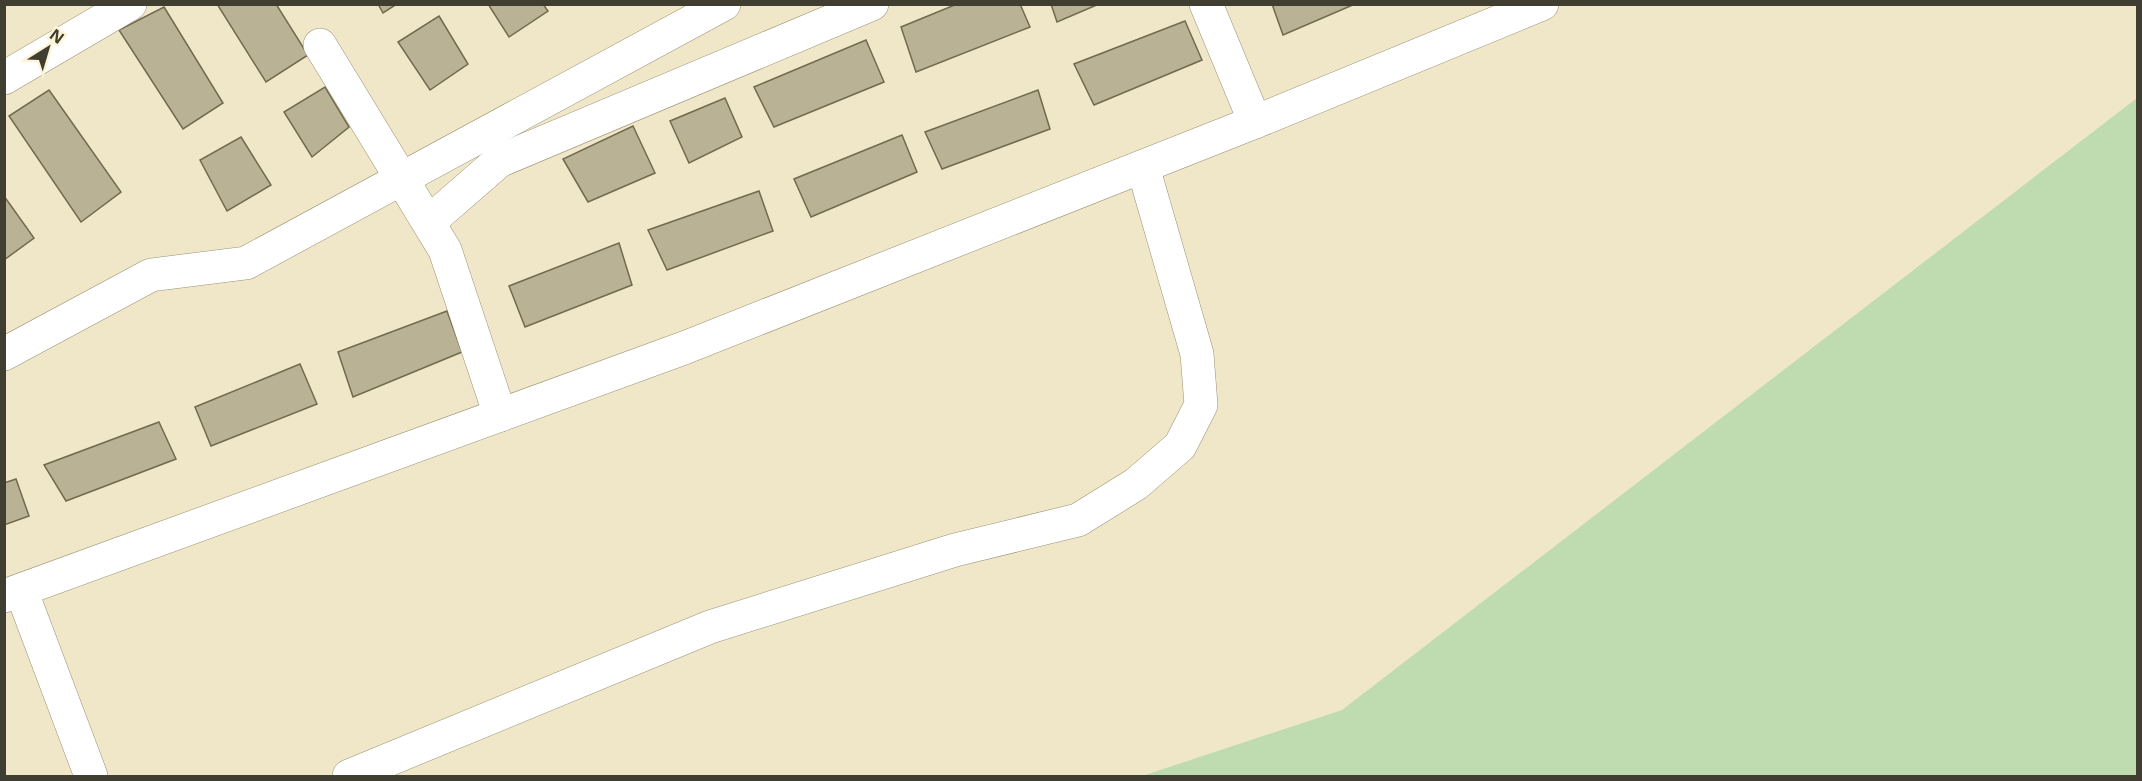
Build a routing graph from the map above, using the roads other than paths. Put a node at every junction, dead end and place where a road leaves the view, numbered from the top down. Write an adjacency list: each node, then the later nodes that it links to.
1 (130, 4): 7 (street)
2 (724, 4): 10 (street)
3 (872, 4): 11 (street)
4 (1206, 4): 8 (street)
5 (1542, 4): 8 (street)
6 (320, 45): 10 (street)
7 (4, 78)
8 (1255, 122): 9 (street)
9 (1143, 167): 13 (street); 16 (street)
10 (402, 178): 11 (street); 12 (street)
11 (429, 222): 13 (street)
12 (4, 354)
13 (500, 415): 14 (street)
14 (13, 593): 15 (street)
15 (90, 777)
16 (349, 777)

